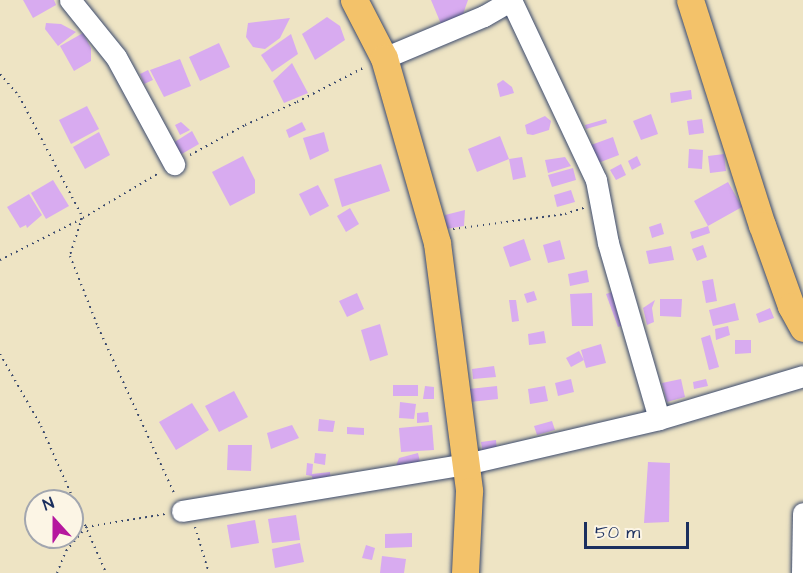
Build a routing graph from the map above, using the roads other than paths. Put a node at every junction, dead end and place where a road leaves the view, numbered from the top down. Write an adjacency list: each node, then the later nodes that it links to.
1 (70, 0): 6 (street)
2 (354, 0): 5 (main road)
3 (511, 0): 5 (street); 9 (street)
4 (690, 0): 7 (main road)
5 (384, 58): 10 (main road)
6 (174, 164)
7 (803, 328)
8 (803, 376): 9 (street)
9 (659, 419): 10 (street)
10 (465, 464): 11 (street); 13 (main road)
11 (182, 511)
12 (803, 513): 14 (street)
13 (465, 573)
14 (802, 573)

